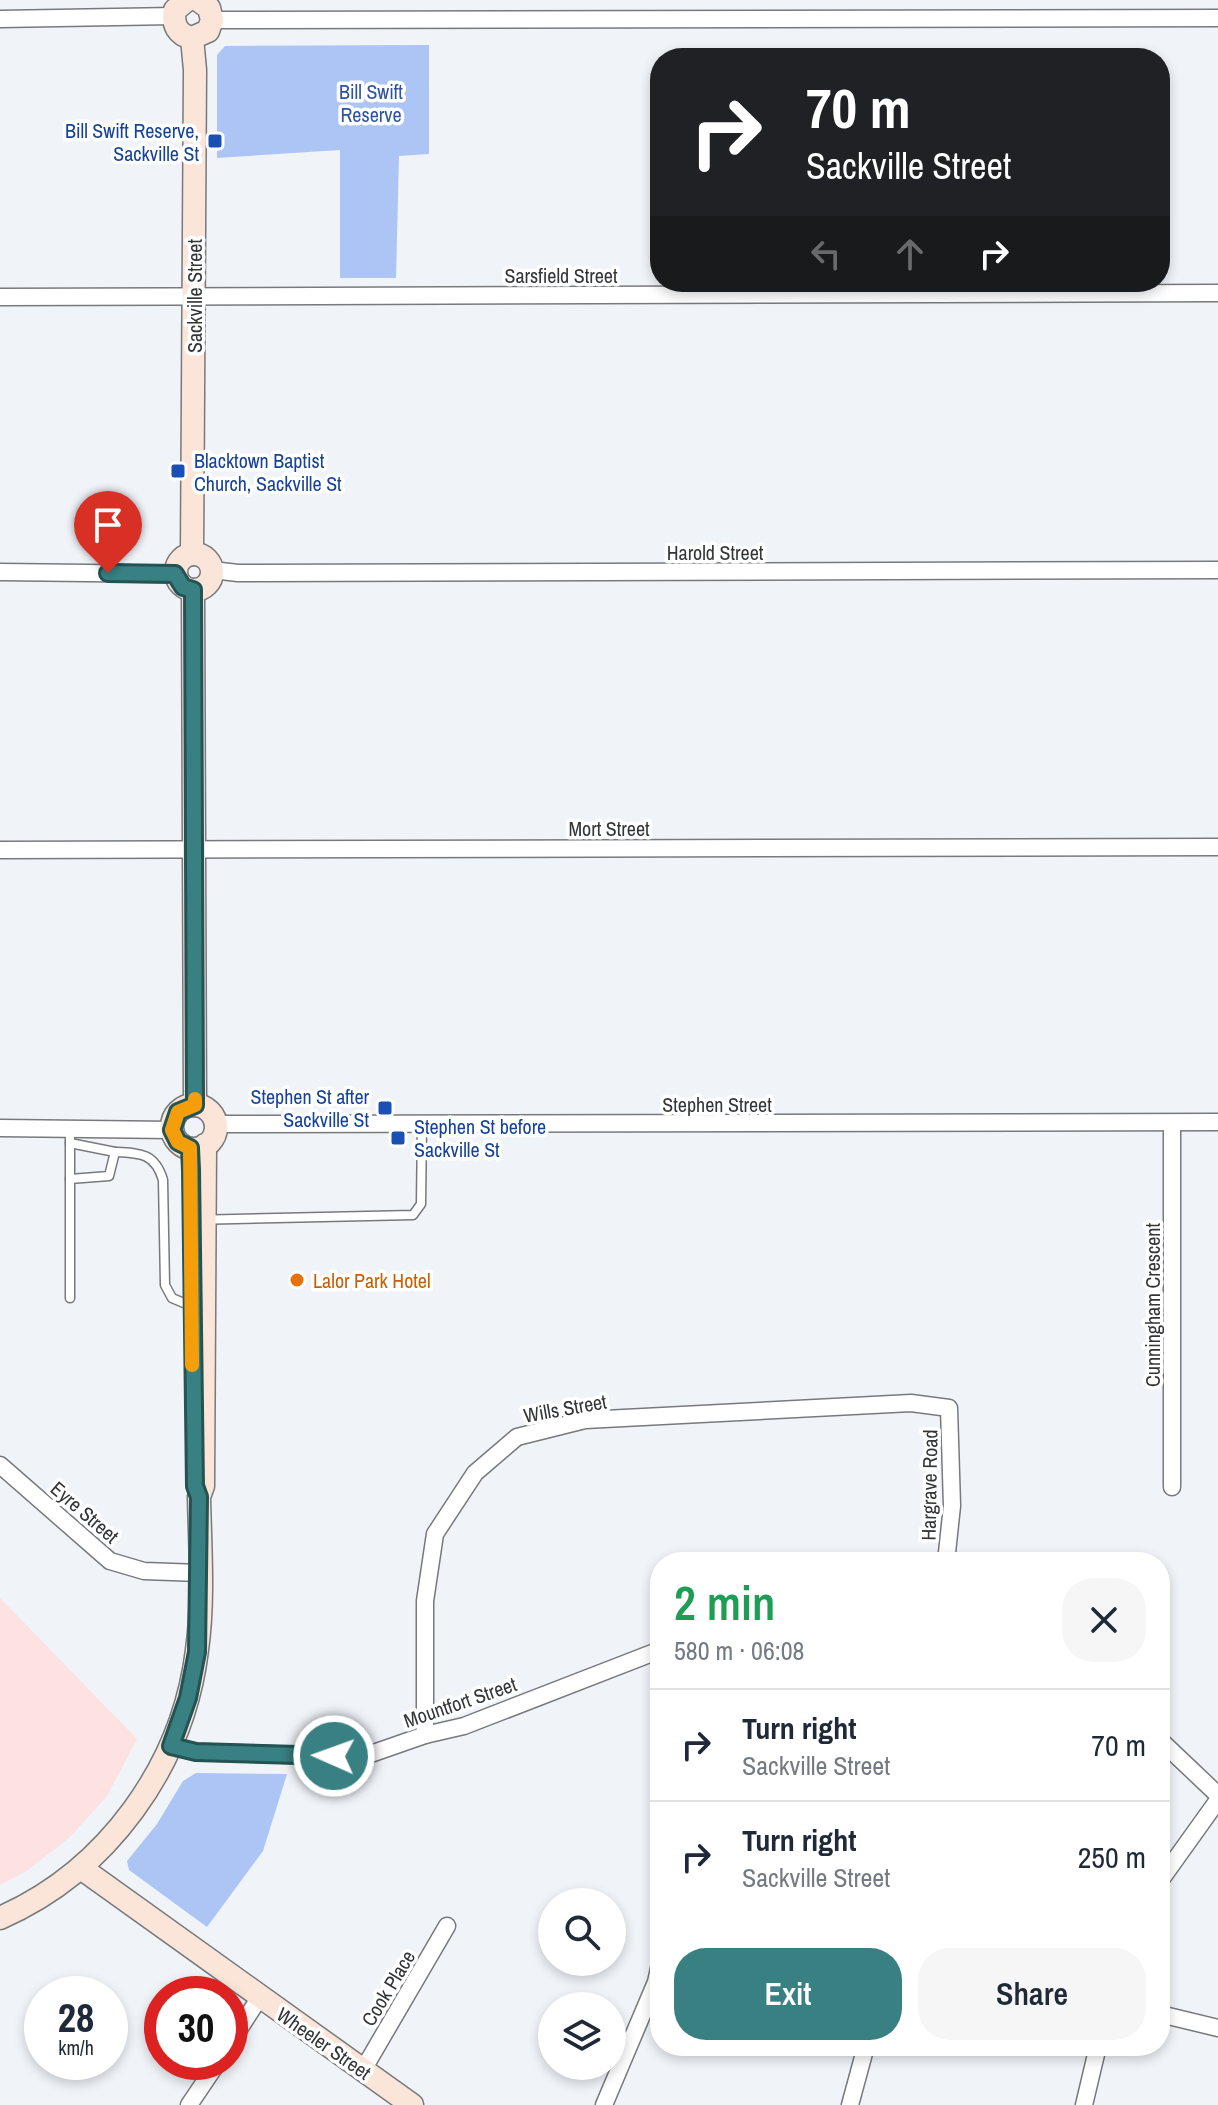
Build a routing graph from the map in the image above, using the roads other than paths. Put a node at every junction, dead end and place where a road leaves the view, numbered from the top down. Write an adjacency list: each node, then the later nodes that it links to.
1 (198, 0): 5 (street)
2 (180, 8): 4 (street); 6 (street)
3 (1218, 18): 5 (street)
4 (0, 19)
5 (212, 20): 6 (street)
6 (192, 38): 9 (street, Sackville Street)
7 (1218, 293): 9 (street, Sarsfield Street)
8 (0, 297): 9 (street, Sarsfield Street)
9 (195, 297): 10 (street, Sackville Street)
10 (192, 554): 11 (street); 14 (street)
11 (212, 570): 12 (street, Harold Street); 15 (street)
12 (1218, 570)
13 (0, 572): 14 (street)
14 (175, 574): 15 (street)
15 (193, 590): 17 (street)
16 (1218, 847): 17 (street, Mort Street)
17 (197, 849): 18 (street, Mort Street); 19 (street)
18 (0, 850)
19 (195, 1105): 22 (street); 25 (street)
20 (1218, 1122): 21 (street, Stephen Street)
21 (1172, 1123): 23 (street, Stephen Street); 35 (street, Cunningham Crescent)
22 (216, 1124): 23 (street, Stephen Street); 27 (street)
23 (422, 1126): 30 (lane)
24 (0, 1128): 26 (street)
25 (172, 1130): 26 (street); 27 (street)
26 (70, 1135): 28 (lane); 29 (lane)
27 (197, 1147): 30 (street)
28 (115, 1152): 29 (lane); 32 (lane)
29 (70, 1179): 31 (lane)
30 (200, 1219): 32 (street); 36 (street)
31 (70, 1298)
32 (191, 1306): 36 (street)
33 (949, 1408): 37 (street, Hargrave Road); 40 (street, Wills Street)
34 (0, 1465): 38 (street, Eyre Street)
35 (1172, 1487)
36 (199, 1497): 38 (street)
37 (947, 1552)
38 (200, 1573): 41 (street)
39 (650, 1654): 40 (street, Mountfort Street)
40 (425, 1735): 41 (street, Mountfort Street)
41 (171, 1746): 45 (street)
42 (1170, 1750): 43 (street)
43 (1218, 1798): 44 (street)
44 (1170, 1867)
45 (81, 1868): 46 (street); 49 (street, Wheeler Street)
46 (0, 1918)
47 (447, 1926): 55 (street, Cook Place)
48 (650, 1996): 59 (street)
49 (260, 1997): 50 (street); 55 (street, Wheeler Street)
50 (248, 2015)
51 (1170, 2016): 52 (street)
52 (1218, 2028)
53 (863, 2056): 60 (street)
54 (1096, 2056): 61 (street)
55 (363, 2070): 58 (street, Wheeler Street)
56 (206, 2080): 57 (street)
57 (189, 2105)
58 (412, 2105)
59 (604, 2105)
60 (850, 2105)
61 (1084, 2105)

